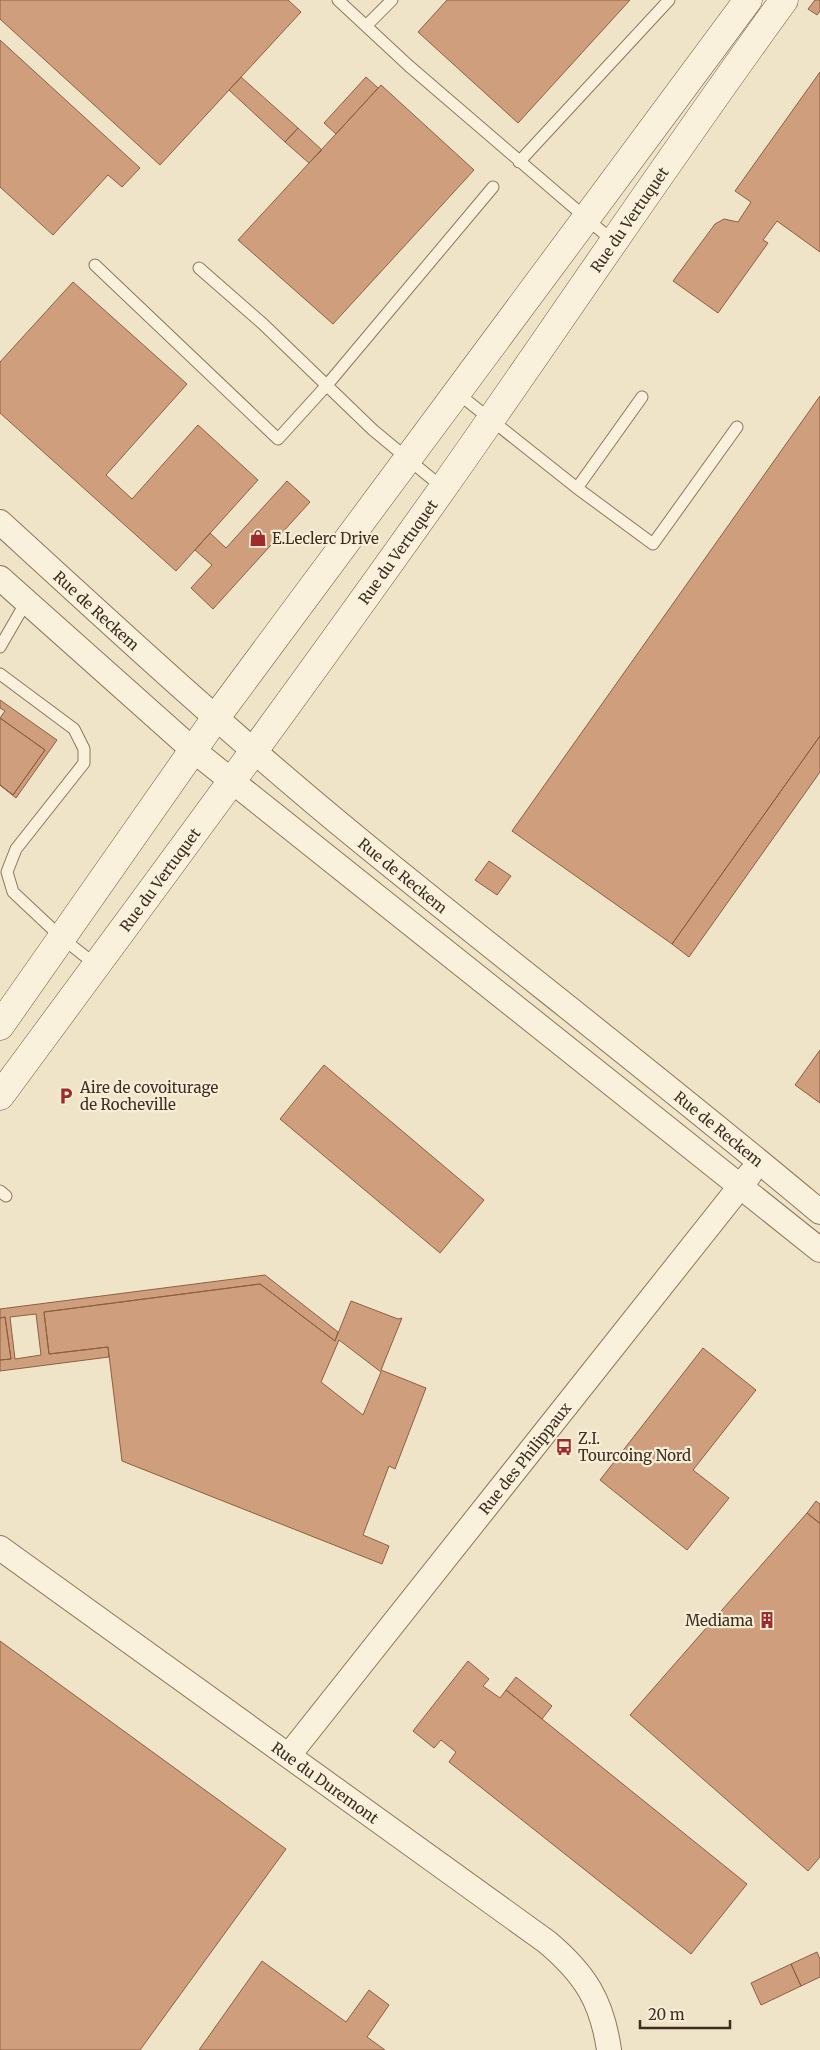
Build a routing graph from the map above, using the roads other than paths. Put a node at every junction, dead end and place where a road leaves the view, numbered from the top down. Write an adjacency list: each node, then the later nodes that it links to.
1 (338, 0): 6 (lane)
2 (392, 0): 6 (lane)
3 (669, 0): 7 (lane)
4 (748, 0): 9 (street, Rue du Vertuquet)
5 (784, 0): 10 (street, Rue du Vertuquet)
6 (366, 26): 7 (lane)
7 (519, 162): 9 (lane)
8 (492, 187): 13 (lane)
9 (586, 220): 10 (lane); 14 (street, Rue du Vertuquet)
10 (614, 242): 16 (street, Rue du Vertuquet)
11 (95, 265): 13 (lane)
12 (199, 268): 13 (lane)
13 (327, 385): 18 (lane)
14 (456, 392): 16 (lane); 18 (street, Rue du Vertuquet)
15 (642, 397): 20 (lane)
16 (490, 420): 19 (street, Rue du Vertuquet); 20 (lane)
17 (737, 427): 20 (lane)
18 (407, 458): 19 (lane); 26 (street, Rue du Vertuquet)
19 (443, 488): 28 (street, Rue du Vertuquet)
20 (577, 488)
21 (0, 522): 26 (street, Rue de Reckem)
22 (0, 578): 23 (street)
23 (26, 602): 24 (lane); 27 (street)
24 (0, 647)
25 (0, 674): 30 (lane)
26 (217, 716): 27 (street, Rue du Vertuquet); 28 (street, Rue de Reckem)
27 (193, 750): 29 (street); 30 (street, Rue du Vertuquet)
28 (256, 750): 29 (street, Rue du Vertuquet); 34 (street, Rue de Reckem)
29 (233, 781): 31 (street, Rue du Vertuquet); 35 (street)
30 (62, 938): 31 (lane); 32 (street, Rue du Vertuquet)
31 (96, 965): 33 (street, Rue du Vertuquet)
32 (0, 1026)
33 (0, 1096)
34 (760, 1162): 35 (street, Rue des Philippaux); 36 (street, Rue de Reckem)
35 (740, 1186): 37 (street); 39 (street, Rue des Philippaux)
36 (820, 1212)
37 (820, 1250)
38 (0, 1548): 39 (street, Rue du Duremont)
39 (289, 1755): 40 (street, Rue du Duremont)
40 (609, 2050)

